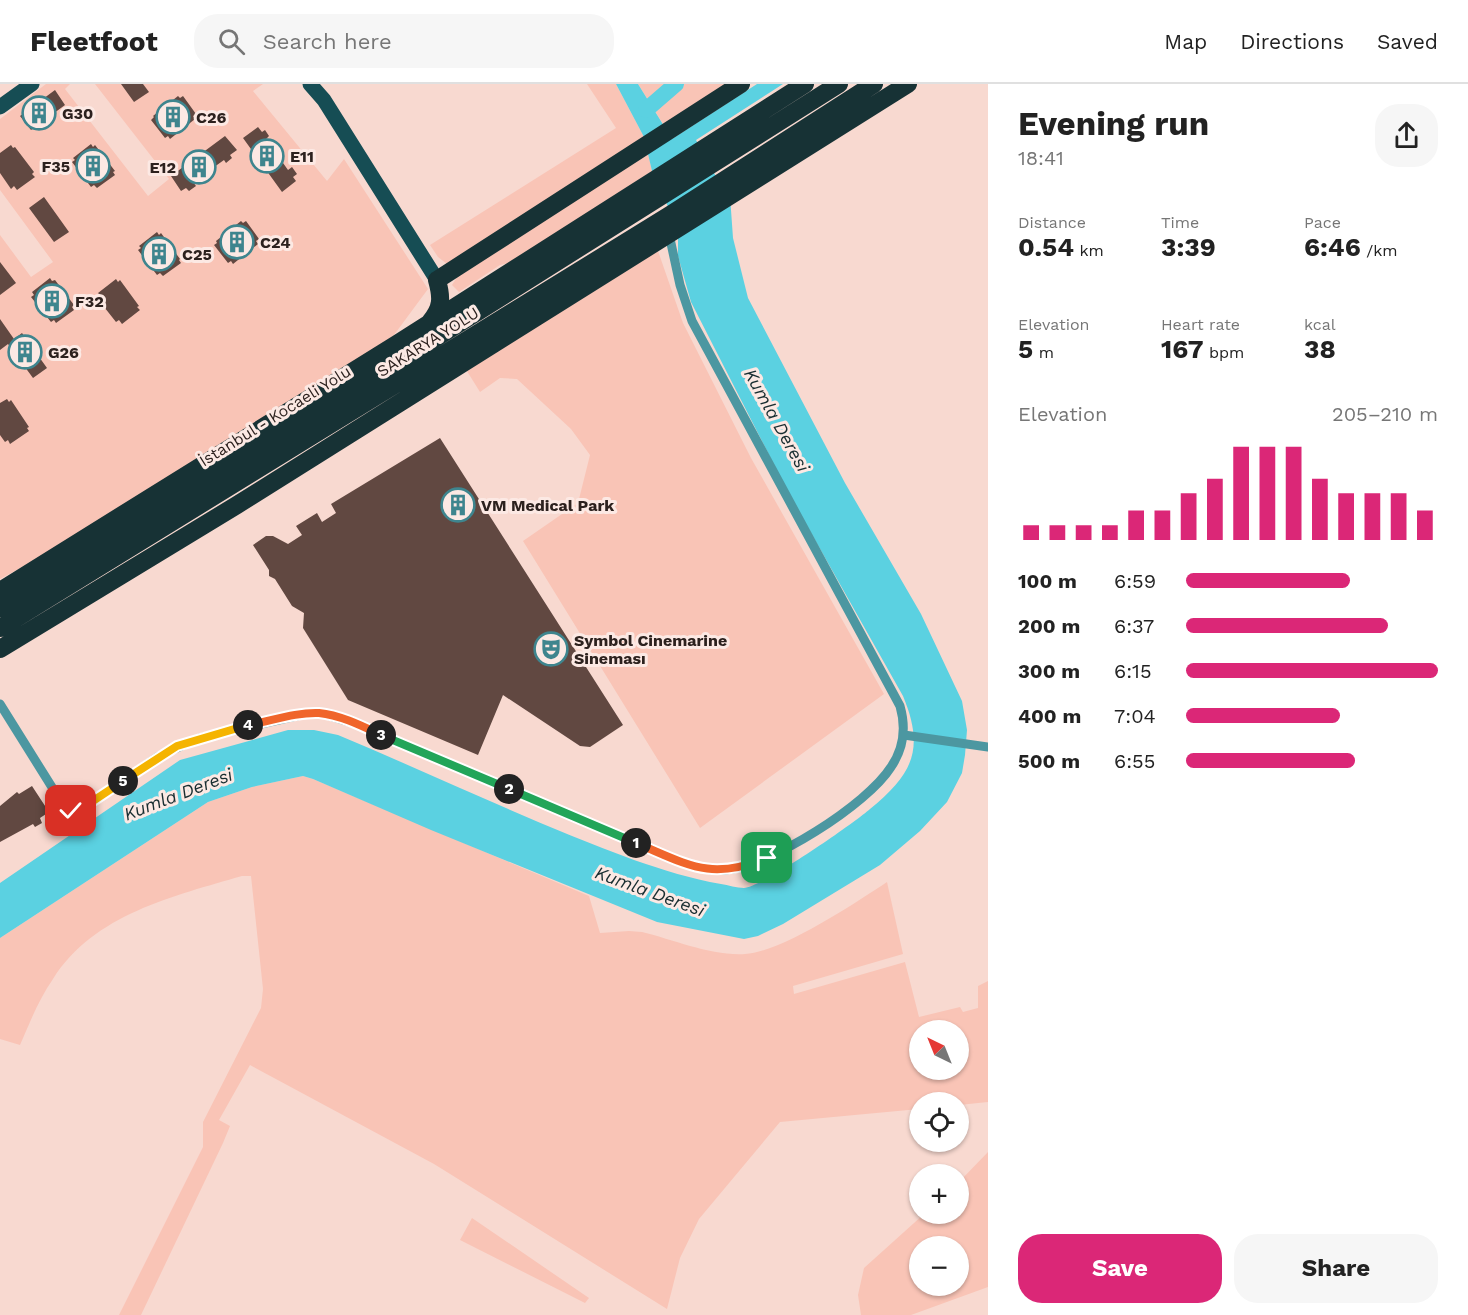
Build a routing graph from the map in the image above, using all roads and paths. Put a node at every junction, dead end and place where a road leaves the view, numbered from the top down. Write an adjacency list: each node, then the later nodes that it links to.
1 (32, 84): 9 (main road)
2 (310, 84): 14 (main road)
3 (741, 84): 14 (highway)
4 (805, 84): 13 (highway)
5 (814, 84): 10 (highway)
6 (839, 84): 10 (highway)
7 (874, 84): 11 (highway, SAKARYA YOLU)
8 (908, 84): 11 (highway)
9 (0, 107)
10 (736, 149): 17 (highway, İstanbul - Kocaeli Yolu)
11 (728, 185): 12 (highway, SAKARYA YOLU)
12 (672, 226): 18 (highway, SAKARYA YOLU); 19 (highway); 21 (street)
13 (514, 269): 14 (highway); 15 (highway)
14 (437, 280): 15 (highway)
15 (428, 324): 16 (highway)
16 (0, 591)
17 (0, 608)
18 (0, 628)
19 (0, 649)
20 (0, 704): 21 (street)
21 (906, 736): 22 (street)
22 (988, 747)

